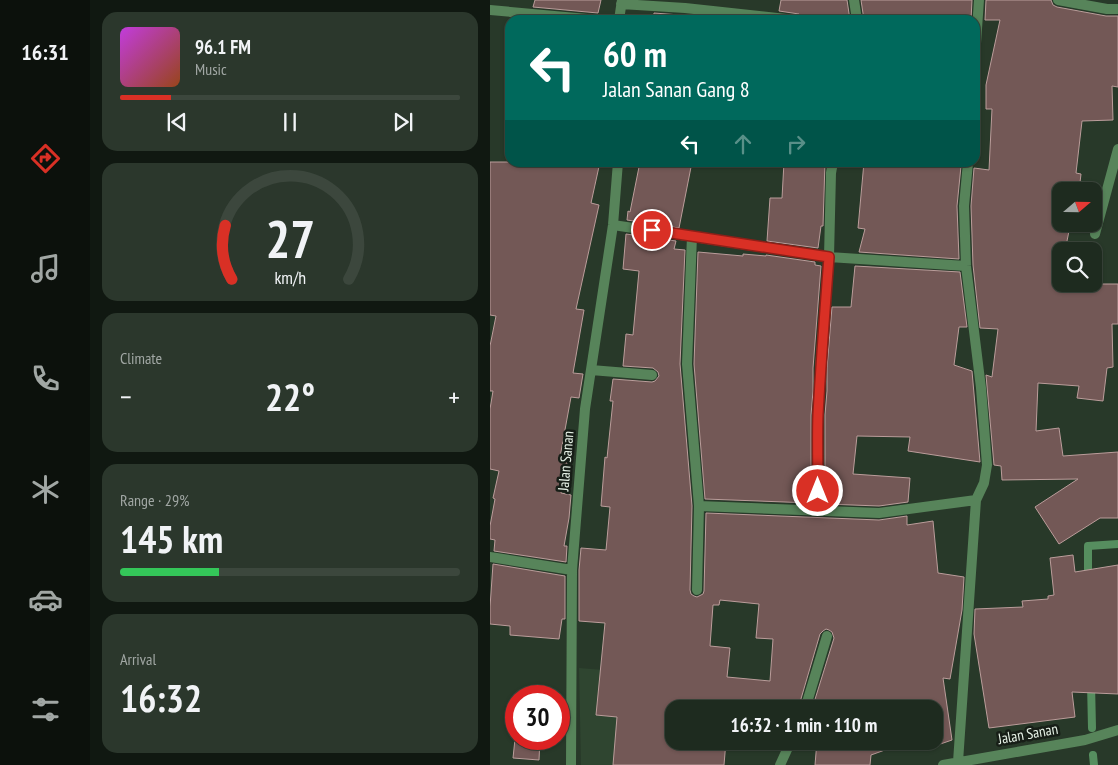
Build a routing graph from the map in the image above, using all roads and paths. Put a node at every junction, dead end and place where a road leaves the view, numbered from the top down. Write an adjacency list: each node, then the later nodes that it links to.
1 (854, 0): 11 (street)
2 (979, 0): 12 (street)
3 (1058, 0): 5 (street)
4 (622, 2): 9 (street); 10 (street)
5 (1108, 4): 6 (street)
6 (1118, 9)
7 (490, 10): 8 (street)
8 (544, 15)
9 (620, 15)
10 (749, 15)
11 (856, 15)
12 (978, 15)
13 (1118, 149): 18 (street)
14 (618, 167): 17 (street, Jalan Sanan)
15 (833, 167): 20 (street)
16 (968, 167): 21 (street)
17 (612, 225): 19 (street); 22 (street, Jalan Sanan)
18 (1095, 234)
19 (692, 236): 20 (street); 25 (street)
20 (829, 257): 21 (street); 26 (street)
21 (966, 266): 24 (street)
22 (591, 370): 23 (street); 28 (street, Jalan Sanan)
23 (652, 375)
24 (976, 500): 26 (street); 34 (street)
25 (699, 506): 26 (street); 29 (street)
26 (818, 510)
27 (490, 557): 28 (street)
28 (572, 570): 35 (street, Jalan Sanan)
29 (697, 590)
30 (827, 636): 31 (street)
31 (808, 700)
32 (1118, 730): 34 (street, Jalan Sanan)
33 (787, 750): 36 (street)
34 (958, 762): 37 (street, Jalan Sanan)
35 (571, 765)
36 (780, 765)
37 (943, 765)

